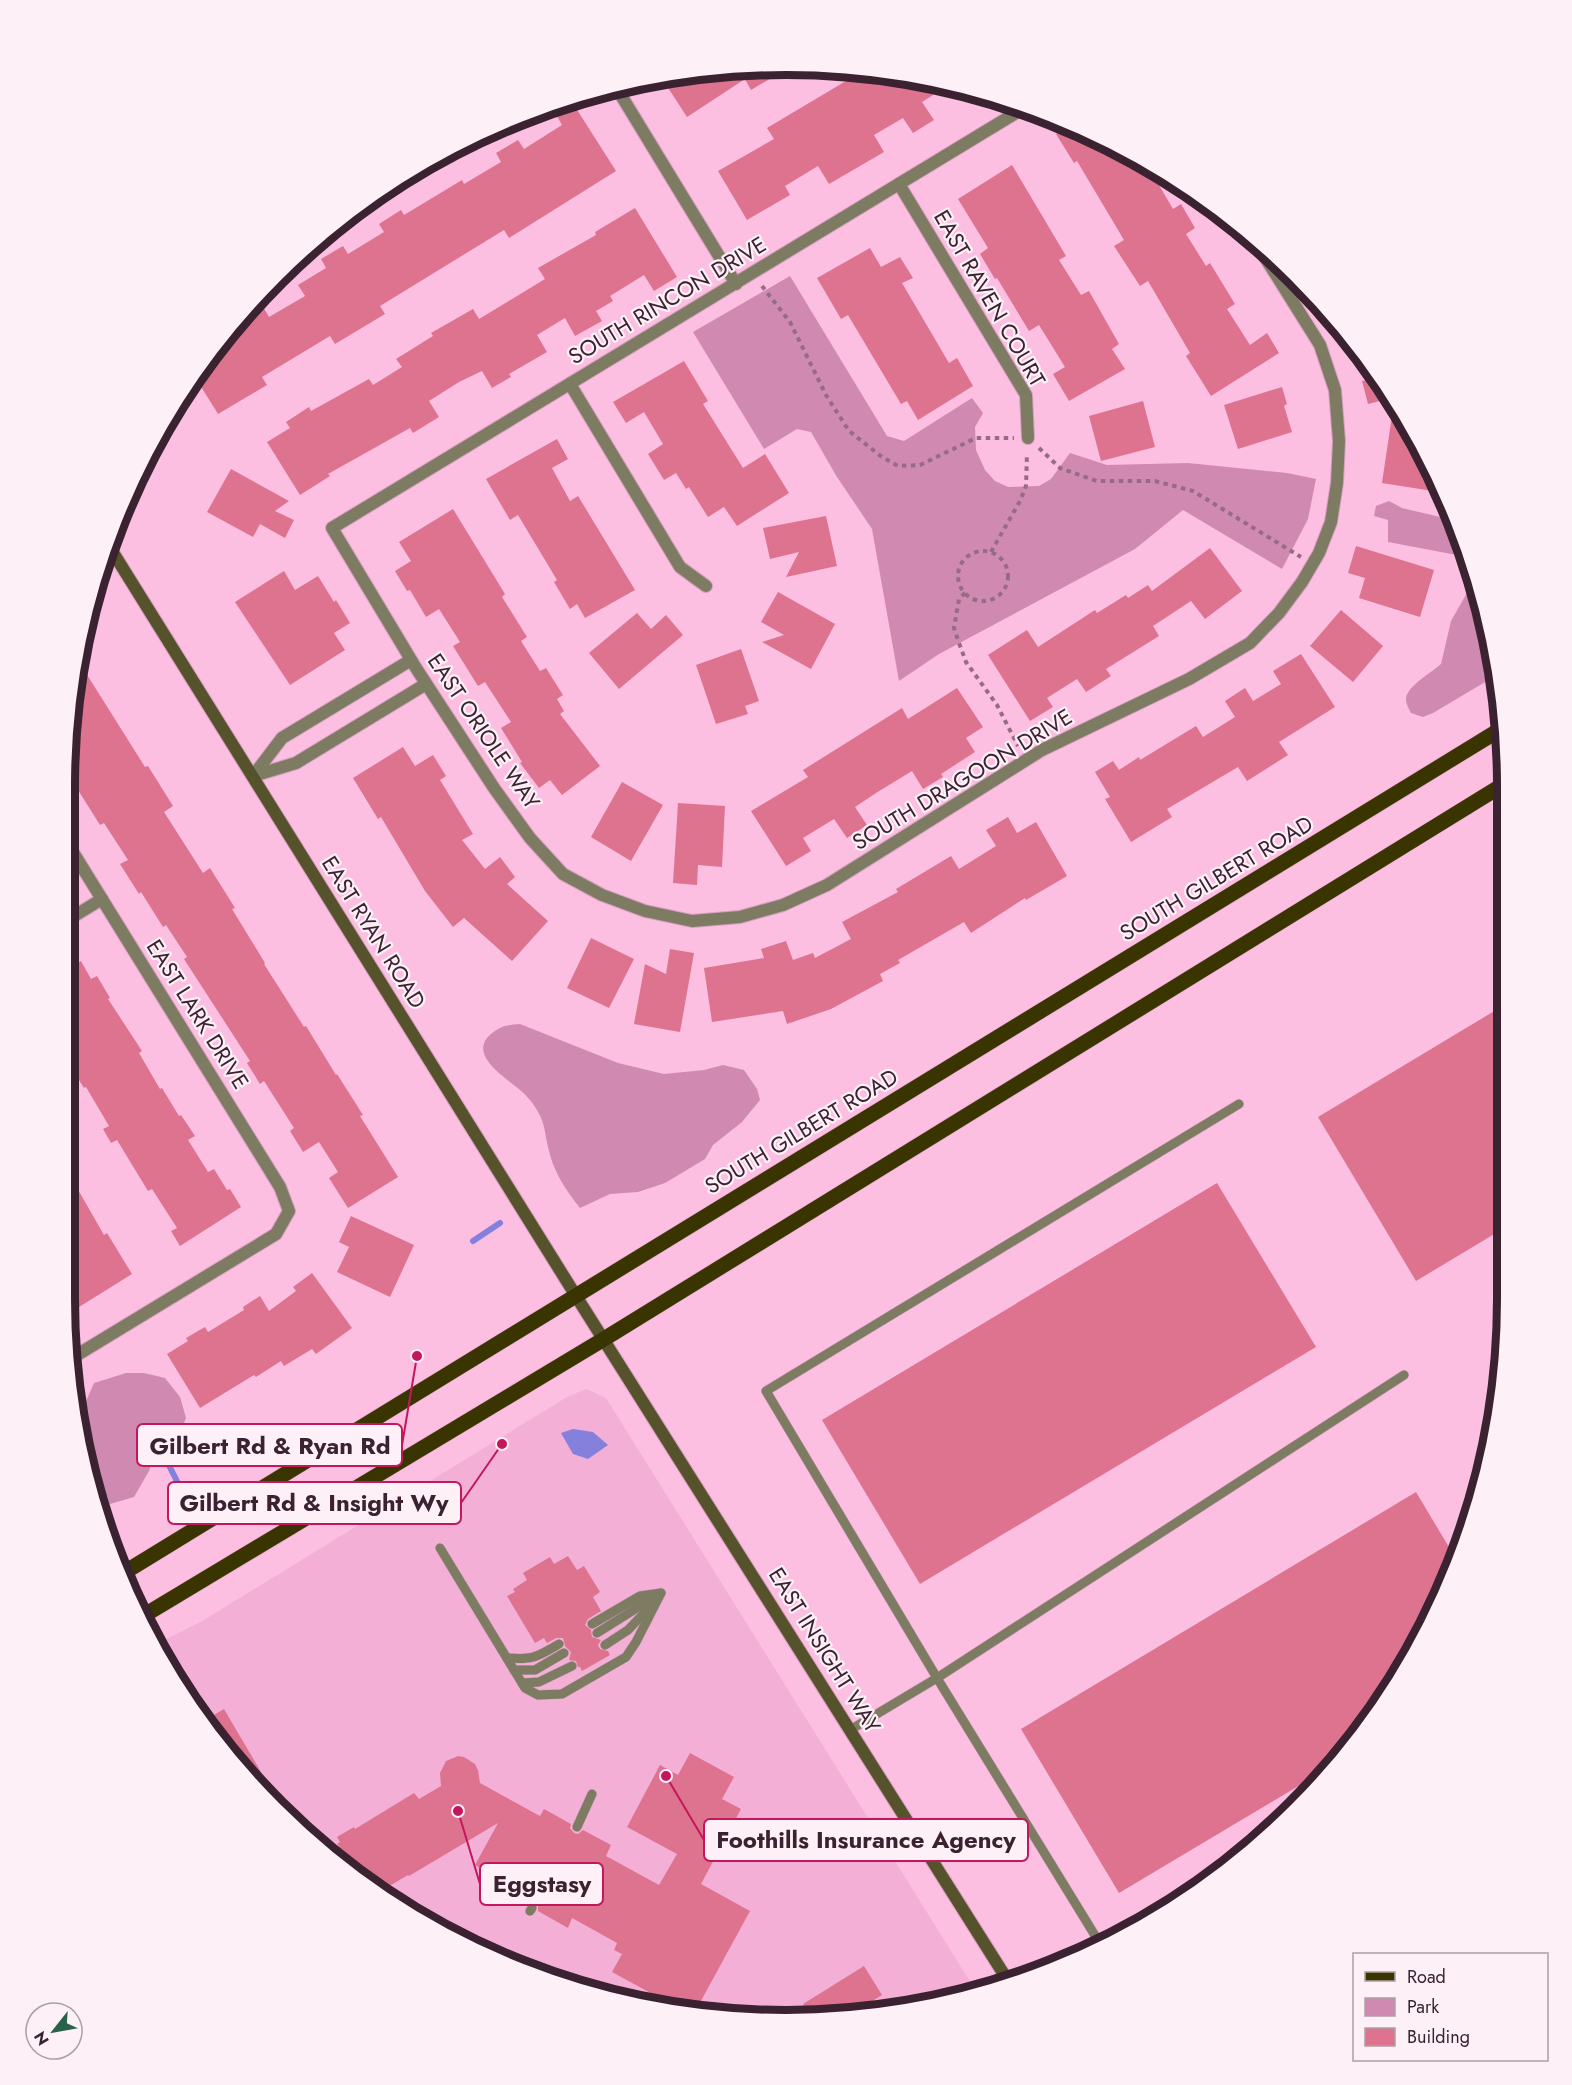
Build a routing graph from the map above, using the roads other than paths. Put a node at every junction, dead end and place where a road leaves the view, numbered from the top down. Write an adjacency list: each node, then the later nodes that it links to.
1 (621, 95): 5 (street)
2 (1015, 113): 3 (street, SOUTH RINCON DRIVE)
3 (899, 184): 5 (street, SOUTH RINCON DRIVE); 7 (street, EAST RAVEN COURT)
4 (1270, 265): 18 (street, SOUTH DRAGOON DRIVE)
5 (736, 284): 6 (street, SOUTH RINCON DRIVE)
6 (570, 384): 8 (street, SOUTH RINCON DRIVE); 10 (street)
7 (1028, 438)
8 (332, 528): 11 (street, EAST ORIOLE WAY)
9 (114, 554): 14 (street, EAST RYAN ROAD)
10 (706, 586)
11 (411, 660): 12 (street, EAST ORIOLE WAY); 14 (street)
12 (426, 684): 14 (street); 18 (street, EAST ORIOLE WAY)
13 (1494, 733): 21 (main road, SOUTH GILBERT ROAD)
14 (253, 776): 21 (street, EAST RYAN ROAD)
15 (1497, 788): 22 (main road)
16 (75, 856): 17 (street, EAST LARK DRIVE)
17 (102, 899): 19 (street); 23 (street, EAST LARK DRIVE)
18 (645, 911)
19 (75, 916)
20 (1239, 1104): 36 (lane)
21 (576, 1296): 22 (street, EAST RYAN ROAD); 26 (main road, SOUTH GILBERT ROAD)
22 (604, 1339): 28 (main road); 38 (street, EAST INSIGHT WAY)
23 (78, 1355)
24 (1404, 1376): 36 (lane)
25 (440, 1548): 33 (lane)
26 (129, 1570)
27 (661, 1593): 29 (lane); 31 (lane); 37 (lane)
28 (148, 1613)
29 (594, 1628)
30 (559, 1644): 33 (lane)
31 (605, 1646)
32 (564, 1653): 35 (lane)
33 (507, 1658): 35 (lane)
34 (572, 1666): 37 (lane)
35 (514, 1670): 37 (lane)
36 (937, 1678): 38 (lane); 41 (lane)
37 (522, 1683)
38 (850, 1730): 42 (street, EAST INSIGHT WAY)
39 (592, 1794): 40 (lane)
40 (577, 1827)
41 (1097, 1938)
42 (1004, 1975)

